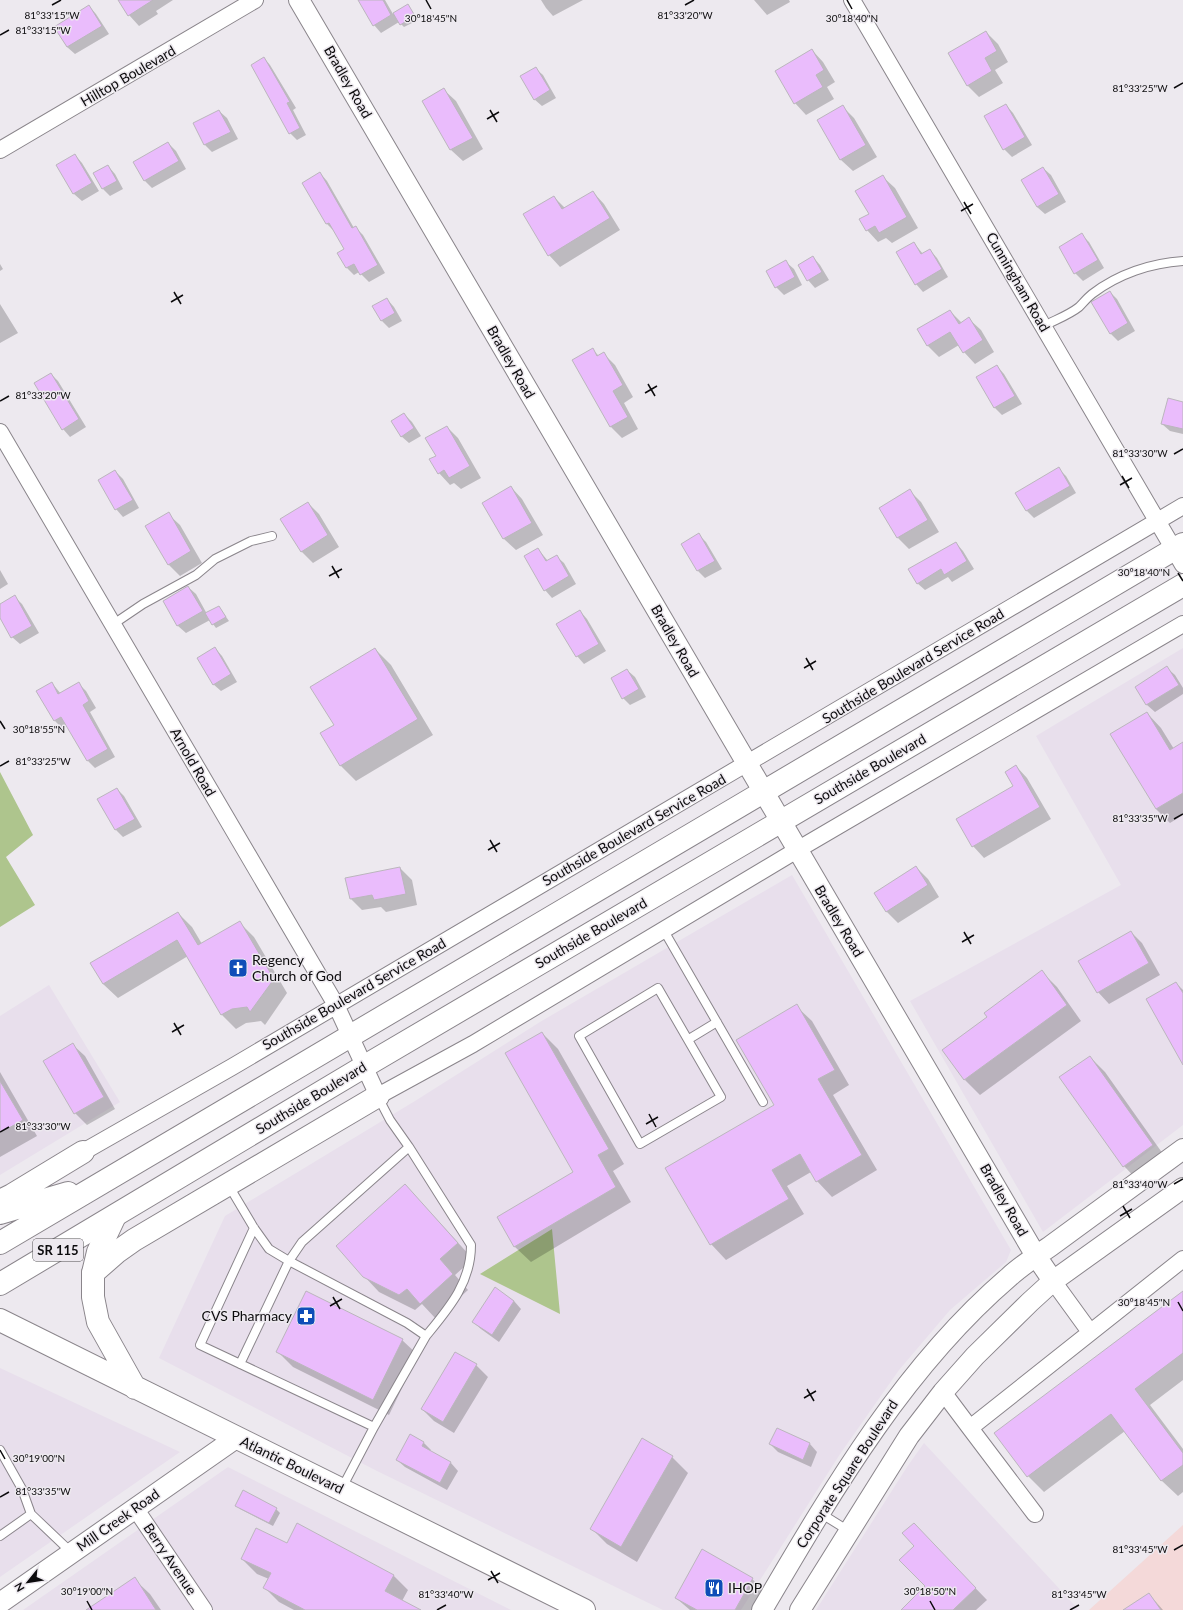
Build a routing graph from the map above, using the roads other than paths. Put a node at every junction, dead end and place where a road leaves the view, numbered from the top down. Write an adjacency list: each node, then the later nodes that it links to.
1 (255, 0): 4 (street, Hilltop Boulevard)
2 (299, 0): 15 (street, Bradley Road)
3 (852, 0): 6 (street, Cunningham Road)
4 (0, 150)
5 (1183, 261): 6 (lane)
6 (1044, 326): 9 (street, Cunningham Road)
7 (0, 432): 13 (street, Arnold Road)
8 (1183, 506): 9 (street, Southside Boulevard Service Road)
9 (1158, 521): 11 (street, Cunningham Road); 15 (street, Southside Boulevard Service Road)
10 (272, 536): 13 (lane)
11 (1180, 553): 16 (main road)
12 (1183, 585): 17 (main road, Southside Boulevard)
13 (112, 624): 20 (street, Arnold Road)
14 (1183, 624): 18 (street)
15 (747, 764): 16 (street, Bradley Road); 20 (street, Southside Boulevard Service Road)
16 (764, 792): 17 (street, Bradley Road); 22 (main road)
17 (781, 821): 18 (street, Bradley Road); 24 (main road, Southside Boulevard)
18 (797, 850): 19 (street); 38 (street, Bradley Road)
19 (663, 929): 21 (lane); 25 (street)
20 (336, 1005): 22 (street, Arnold Road); 29 (street, Southside Boulevard Service Road)
21 (717, 1022): 23 (lane); 26 (lane)
22 (350, 1035): 24 (street, Arnold Road); 30 (main road)
23 (689, 1039): 23 (lane)
24 (365, 1066): 25 (street, Arnold Road); 35 (main road, Southside Boulevard)
25 (378, 1096): 27 (lane); 31 (main road)
26 (763, 1102)
27 (409, 1147): 40 (lane); 46 (lane)
28 (1183, 1149): 38 (street, Corporate Square Boulevard)
29 (83, 1152): 33 (main road)
30 (104, 1182): 34 (main road); 37 (main road)
31 (229, 1185): 36 (lane); 41 (main road)
32 (1183, 1188): 42 (street)
33 (0, 1201)
34 (0, 1213)
35 (115, 1216): 41 (main road); 43 (main road, Southside Boulevard / SR 115)
36 (254, 1228): 40 (lane); 47 (lane)
37 (0, 1243)
38 (1036, 1256): 42 (street, Bradley Road); 56 (street, Corporate Square Boulevard)
39 (1183, 1258): 45 (street)
40 (289, 1262): 46 (lane); 47 (lane)
41 (93, 1273): 48 (main road)
42 (1054, 1281): 45 (street); 49 (street)
43 (0, 1284)
44 (0, 1320): 48 (main road, Atlantic Boulevard)
45 (1090, 1332): 51 (street)
46 (426, 1336): 50 (lane)
47 (240, 1364): 50 (lane)
48 (135, 1388): 52 (main road, Atlantic Boulevard)
49 (943, 1392): 51 (street); 59 (street)
50 (374, 1427): 54 (lane)
51 (970, 1428): 58 (street)
52 (236, 1438): 54 (main road, Atlantic Boulevard); 55 (street, Mill Creek Road)
53 (0, 1450): 57 (lane)
54 (341, 1489): 64 (main road, Atlantic Boulevard)
55 (135, 1508): 61 (street, Mill Creek Road); 63 (street, Berry Avenue)
56 (820, 1513): 59 (lane); 65 (street, Corporate Square Boulevard)
57 (31, 1514): 60 (lane); 61 (lane)
58 (1035, 1514)
59 (849, 1531): 66 (street)
60 (0, 1536)
61 (72, 1553): 62 (street, Mill Creek Road)
62 (0, 1603)
63 (204, 1610)
64 (584, 1610)
65 (762, 1610)
66 (800, 1610)

